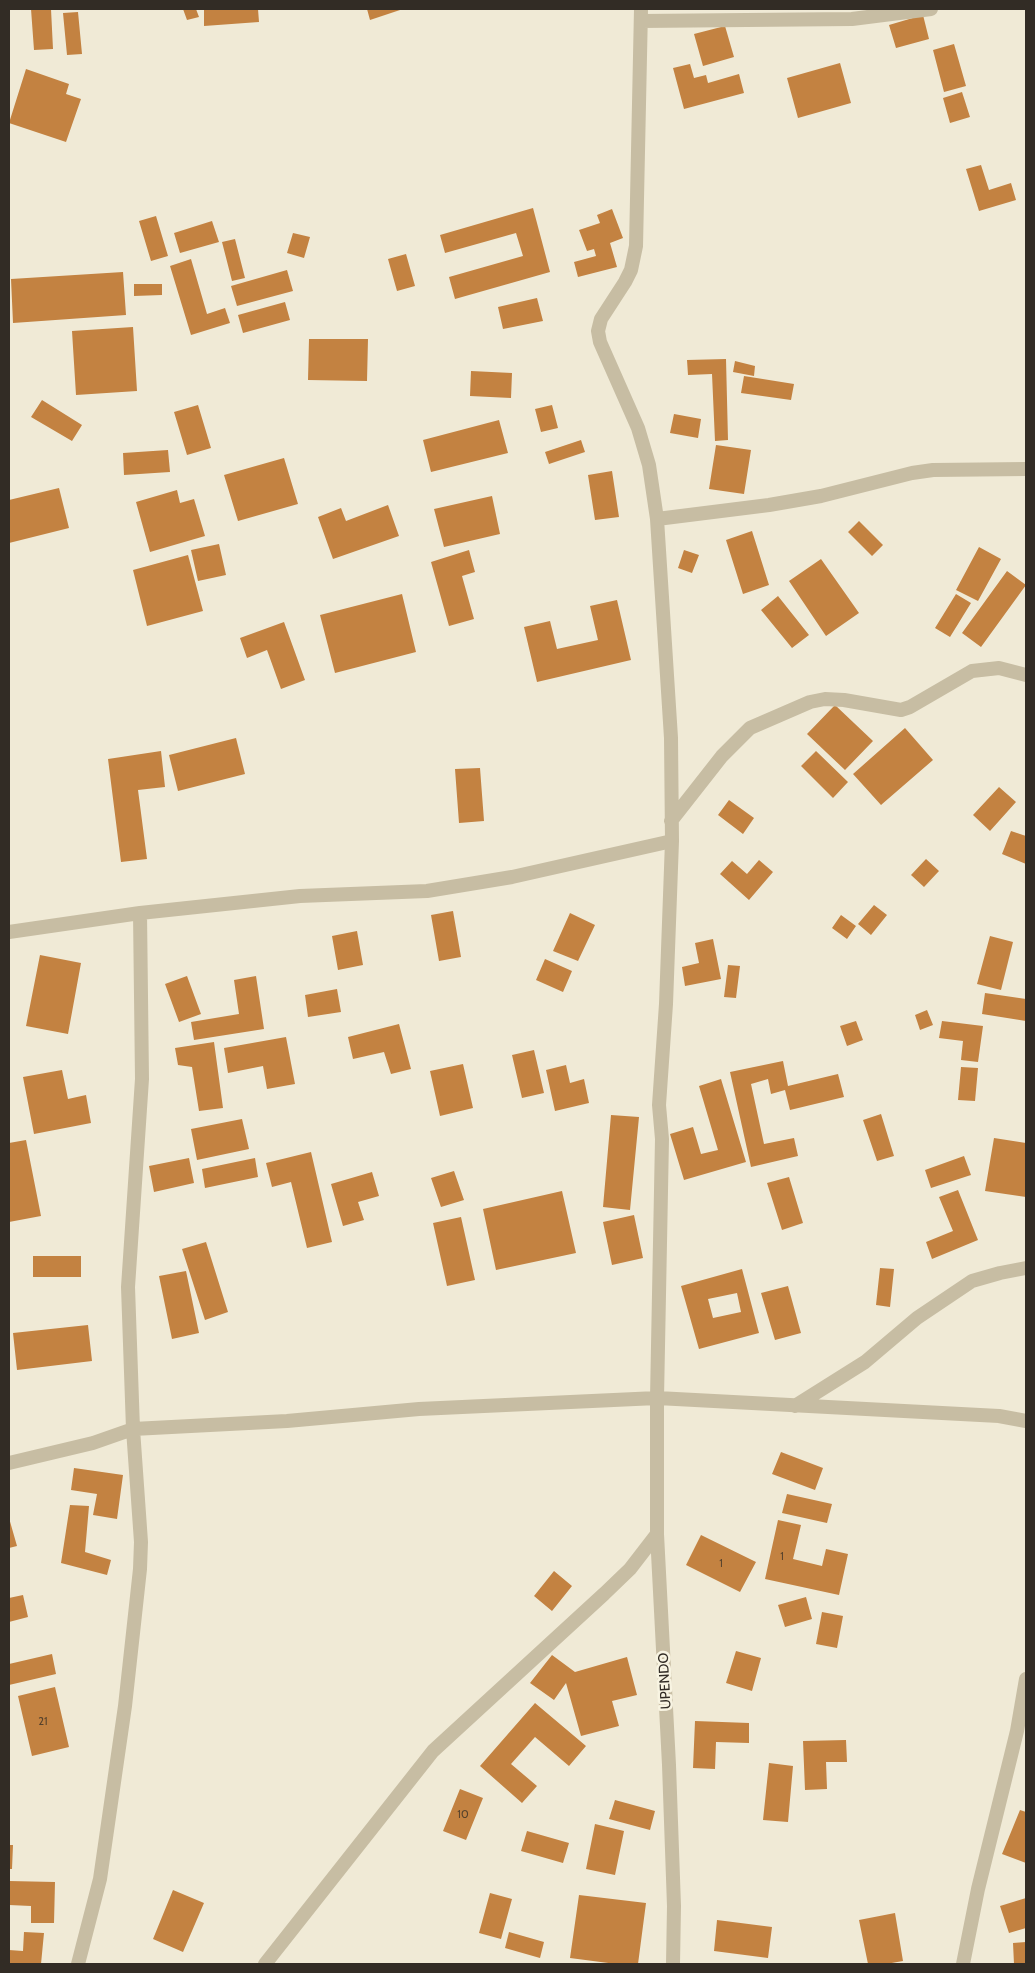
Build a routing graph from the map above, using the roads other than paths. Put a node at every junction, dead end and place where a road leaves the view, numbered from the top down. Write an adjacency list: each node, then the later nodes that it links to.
1 (931, 9): 2 (street)
2 (641, 15): 4 (street, UPENDO)
3 (1026, 469): 4 (street)
4 (657, 519): 6 (street, UPENDO)
5 (1026, 675): 6 (street)
6 (671, 821): 7 (street, UPENDO)
7 (672, 841): 8 (street); 11 (street, UPENDO)
8 (140, 913): 9 (street); 14 (street)
9 (9, 932)
10 (1026, 1268): 12 (street)
11 (657, 1398): 12 (street); 14 (street); 16 (street, UPENDO)
12 (795, 1406): 13 (street)
13 (1026, 1422)
14 (132, 1429): 15 (street); 18 (street)
15 (9, 1462)
16 (657, 1534): 19 (street); 20 (street, UPENDO)
17 (1026, 1679): 21 (street)
18 (78, 1964)
19 (265, 1964)
20 (673, 1964)
21 (963, 1964)

